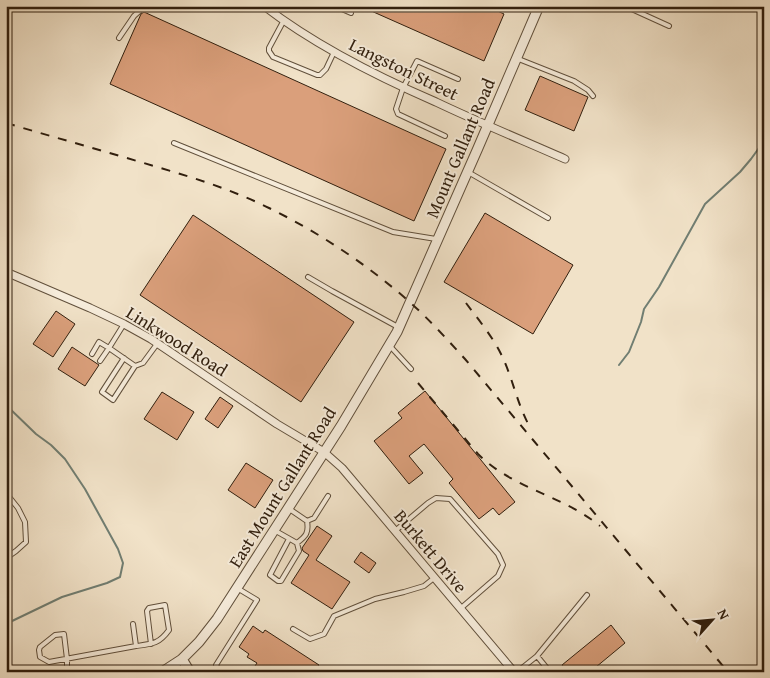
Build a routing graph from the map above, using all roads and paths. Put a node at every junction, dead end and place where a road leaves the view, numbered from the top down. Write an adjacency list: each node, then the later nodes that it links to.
1 (145, 6): 9 (lane)
2 (335, 6): 6 (lane)
3 (539, 6): 11 (street, Mount Gallant Road)
4 (625, 6): 8 (lane)
5 (270, 8): 7 (street, Langston Street)
6 (351, 13)
7 (284, 20): 10 (street, Langston Street); 10 (lane)
8 (669, 26)
9 (119, 38)
10 (334, 52): 13 (street, Langston Street)
11 (516, 58): 14 (lane); 15 (street, Mount Gallant Road)
12 (458, 79): 13 (lane)
13 (403, 88): 15 (street, Langston Street); 16 (lane)
14 (593, 96)
15 (487, 126): 18 (street, Langston Street); 19 (street, Mount Gallant Road)
16 (444, 136)
17 (174, 143): 21 (lane)
18 (565, 159)
19 (468, 172): 20 (lane); 21 (street, Mount Gallant Road)
20 (548, 218)
21 (438, 240): 24 (street, Mount Gallant Road)
22 (6, 272): 25 (street, Linkwood Road)
23 (308, 276): 26 (lane)
24 (410, 303): 26 (street, East Mount Gallant Road)
25 (124, 324): 27 (street, Linkwood Road); 29 (lane)
26 (399, 327): 28 (street, East Mount Gallant Road)
27 (157, 344): 33 (lane); 35 (street, Linkwood Road)
28 (389, 345): 34 (lane); 35 (street, East Mount Gallant Road)
29 (109, 348): 30 (lane); 31 (lane); 32 (lane)
30 (92, 354)
31 (124, 358): 33 (lane); 33 (lane)
32 (100, 361)
33 (135, 366)
34 (411, 369)
35 (324, 452): 38 (street, East Mount Gallant Road); 41 (street, Burkett Drive)
36 (6, 492): 44 (lane)
37 (328, 496): 39 (lane)
38 (288, 508): 39 (lane); 40 (street, East Mount Gallant Road)
39 (307, 521): 43 (lane)
40 (274, 530): 42 (lane); 46 (street, East Mount Gallant Road)
41 (395, 531): 45 (street, Burkett Drive); 48 (lane)
42 (289, 539): 43 (lane); 43 (lane)
43 (298, 543)
44 (6, 558)
45 (434, 578): 48 (street, Burkett Drive); 50 (lane)
46 (237, 588): 55 (street, East Mount Gallant Road); 59 (lane)
47 (587, 595): 53 (lane)
48 (460, 608): 60 (street, Burkett Drive)
49 (133, 624): 52 (lane)
50 (293, 629)
51 (151, 644): 51 (lane); 52 (lane)
52 (136, 646): 54 (lane)
53 (537, 656): 60 (lane); 61 (lane)
54 (67, 659): 54 (lane); 56 (lane)
55 (178, 665): 57 (street, East Mount Gallant Road); 58 (street)
56 (67, 672)
57 (162, 672)
58 (190, 672)
59 (220, 672)
60 (515, 672)
61 (550, 672)

